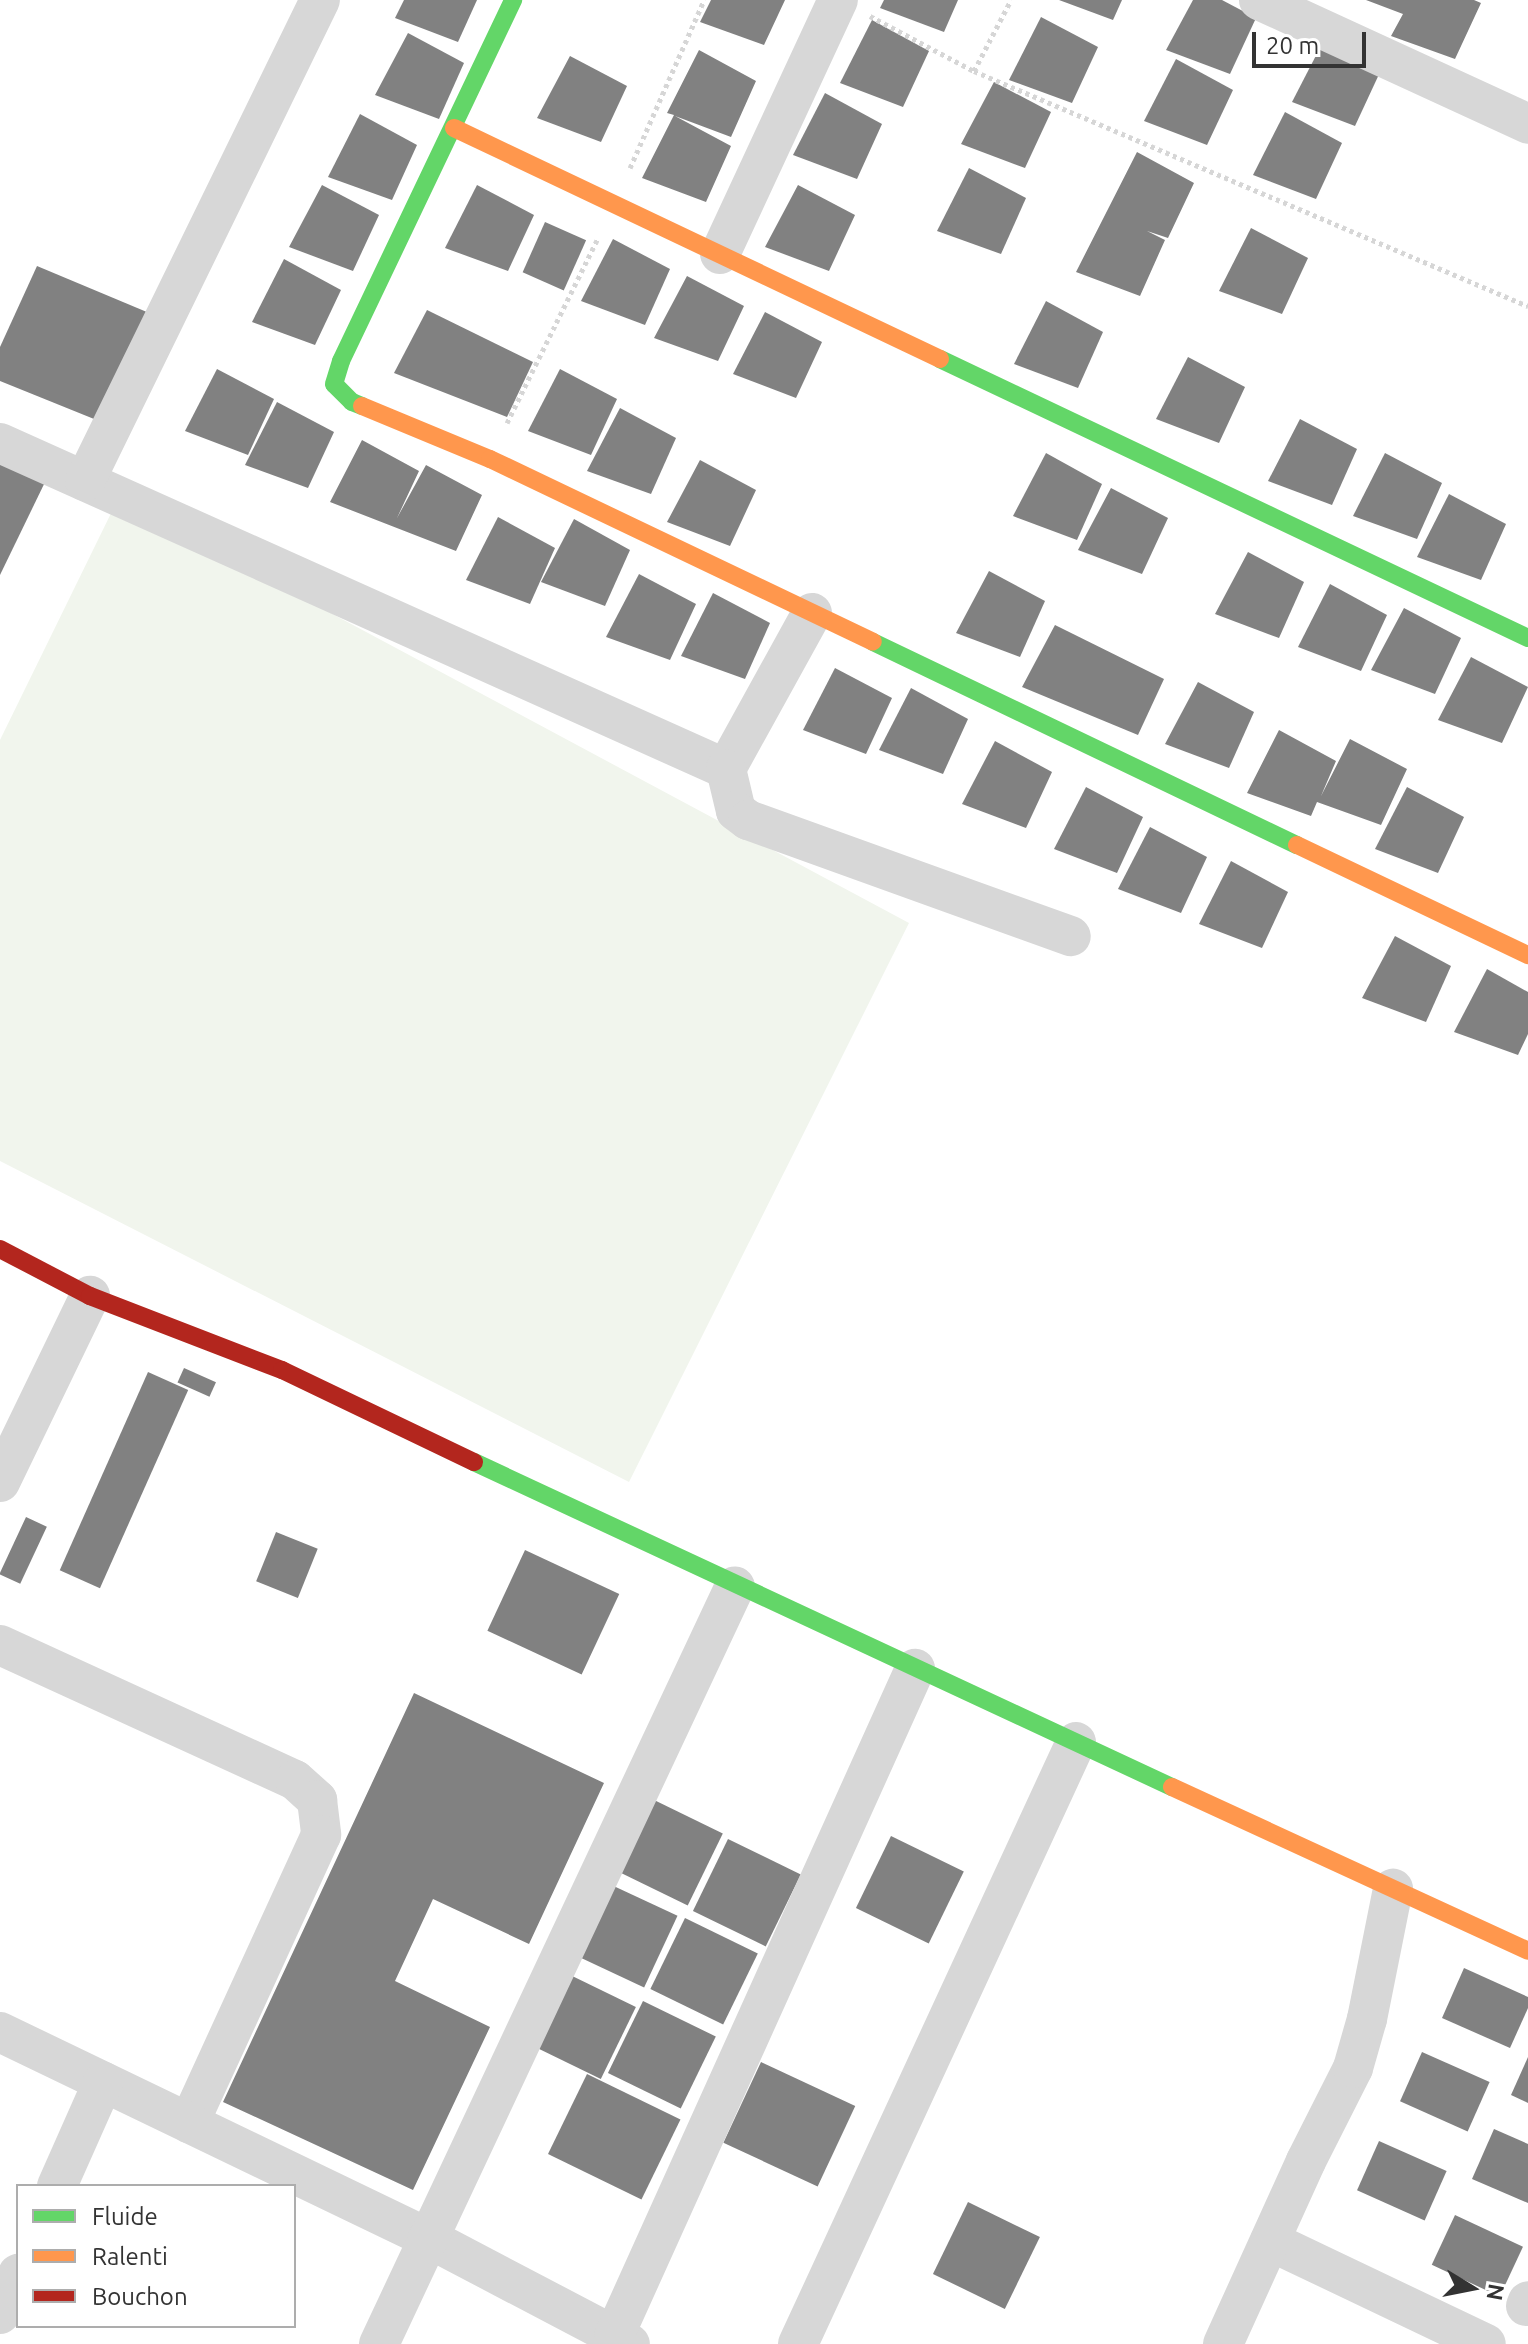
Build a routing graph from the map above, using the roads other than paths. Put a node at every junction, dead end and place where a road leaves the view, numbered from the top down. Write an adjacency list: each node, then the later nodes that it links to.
1 (320, 0): 9 (street)
2 (513, 0): 6 (street)
3 (1259, 0): 5 (street)
4 (852, 7): 7 (street)
5 (1528, 124)
6 (454, 128): 7 (street); 10 (street)
7 (720, 254): 11 (street)
8 (0, 443): 9 (street)
9 (85, 481): 12 (street)
10 (812, 613): 12 (street); 14 (street)
11 (1528, 638)
12 (726, 769): 13 (street)
13 (1071, 936)
14 (1528, 955)
15 (0, 1249): 16 (street)
16 (90, 1296): 17 (street); 18 (street)
17 (0, 1482)
18 (735, 1586): 20 (street); 28 (street)
19 (0, 1645): 26 (street)
20 (915, 1669): 21 (street); 32 (street)
21 (1076, 1742): 22 (street); 34 (street)
22 (1393, 1889): 23 (street); 29 (street)
23 (1528, 1951)
24 (0, 2032): 25 (street)
25 (103, 2082): 26 (street); 27 (street)
26 (189, 2123): 28 (street)
27 (58, 2184)
28 (428, 2238): 32 (street); 33 (street)
29 (1270, 2241): 35 (street); 36 (street)
30 (16, 2278): 31 (street)
31 (0, 2314)
32 (622, 2340)
33 (379, 2344)
34 (798, 2344)
35 (1223, 2344)
36 (1486, 2344)

